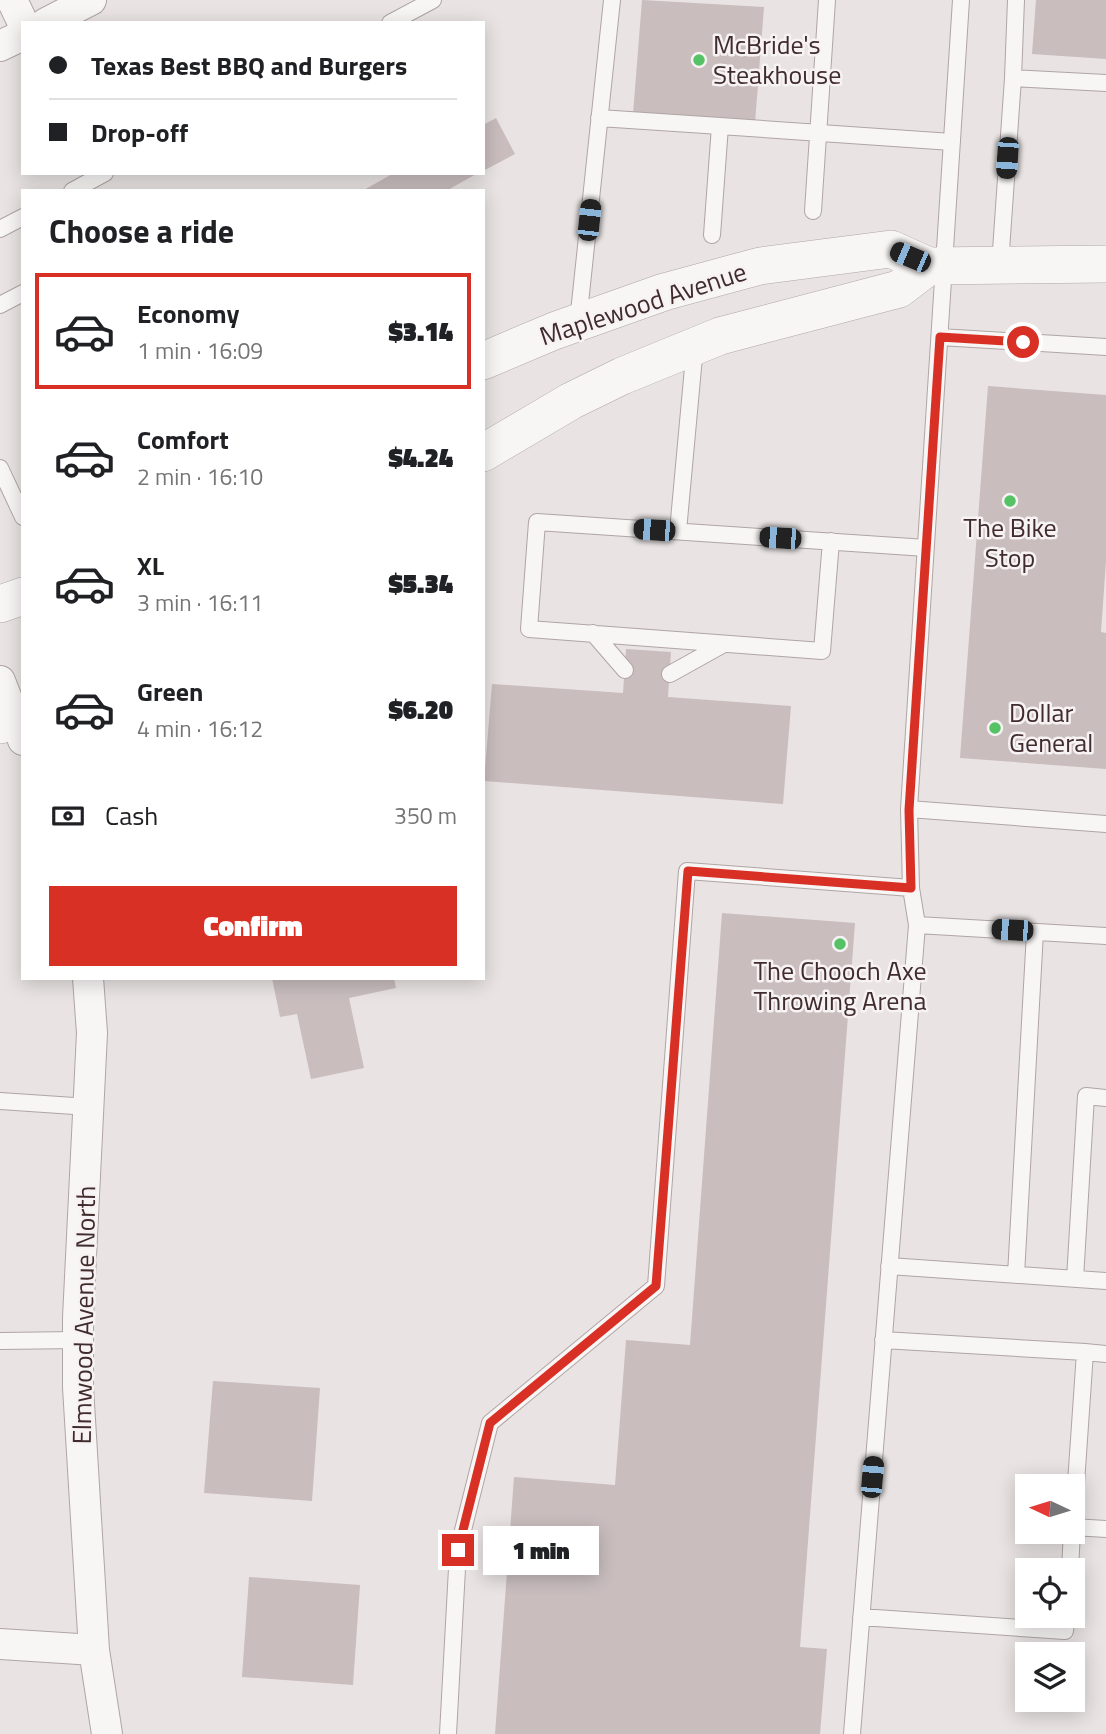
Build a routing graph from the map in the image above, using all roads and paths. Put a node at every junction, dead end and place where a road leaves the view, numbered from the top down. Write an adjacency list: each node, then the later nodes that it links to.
1 (12, 0): 8 (street)
2 (91, 0): 9 (street)
3 (433, 0): 10 (lane)
4 (612, 0): 15 (lane)
5 (827, 0): 17 (lane)
6 (961, 0): 18 (lane)
7 (1016, 0): 13 (lane)
8 (22, 21)
9 (50, 21)
10 (394, 21)
11 (21, 36): 12 (street)
12 (0, 46)
13 (1013, 78): 14 (lane); 26 (lane)
14 (1106, 83)
15 (599, 118): 16 (lane); 30 (lane)
16 (720, 126): 17 (lane); 24 (lane)
17 (818, 133): 18 (lane); 21 (lane)
18 (953, 142): 27 (lane)
19 (101, 175): 20 (lane)
20 (76, 189)
21 (813, 211)
22 (21, 218): 23 (lane)
23 (0, 229)
24 (712, 236)
25 (1106, 264): 26 (street, Maplewood Avenue)
26 (1000, 265): 27 (street, Maplewood Avenue)
27 (937, 266): 30 (street, Maplewood Avenue); 31 (lane); 32 (street, Maplewood Avenue)
28 (21, 294): 29 (lane)
29 (0, 305)
30 (578, 322): 34 (street, Maplewood Avenue)
31 (940, 337): 33 (lane); 40 (lane)
32 (695, 346): 35 (street, Maplewood Avenue); 38 (lane)
33 (1106, 347)
34 (485, 360)
35 (485, 452)
36 (0, 468): 37 (lane)
37 (21, 508)
38 (678, 531): 39 (lane); 43 (lane)
39 (831, 541): 40 (lane); 44 (lane)
40 (926, 548): 49 (lane)
41 (21, 597): 42 (street)
42 (0, 604)
43 (593, 633): 44 (lane); 45 (lane)
44 (724, 643): 46 (lane)
45 (625, 670)
46 (670, 674)
47 (0, 681): 48 (street)
48 (15, 726)
49 (909, 810): 50 (lane); 51 (lane)
50 (1106, 824)
51 (911, 888): 52 (lane); 78 (lane)
52 (917, 925): 53 (lane); 59 (lane)
53 (1035, 932): 54 (lane); 60 (lane)
54 (1106, 936)
55 (88, 980): 58 (street, Elmwood Avenue North)
56 (1106, 1098): 61 (lane)
57 (0, 1101): 58 (lane)
58 (89, 1107): 63 (street, Elmwood Avenue North)
59 (889, 1266): 60 (lane); 64 (lane)
60 (1016, 1275): 61 (lane)
61 (1075, 1279): 62 (lane)
62 (1106, 1282)
63 (78, 1340): 65 (lane); 76 (street, Elmwood Avenue North)
64 (883, 1340): 66 (lane); 71 (lane)
65 (0, 1341)
66 (1084, 1352): 67 (lane); 68 (lane)
67 (1106, 1354)
68 (1076, 1474)
69 (1085, 1528): 70 (lane)
70 (1106, 1529)
71 (861, 1617): 72 (lane); 79 (lane)
72 (1015, 1628)
73 (1022, 1628): 74 (lane)
74 (1066, 1628)
75 (0, 1644): 76 (street)
76 (94, 1650): 77 (street, Elmwood Avenue North)
77 (107, 1734)
78 (448, 1734)
79 (852, 1734)

